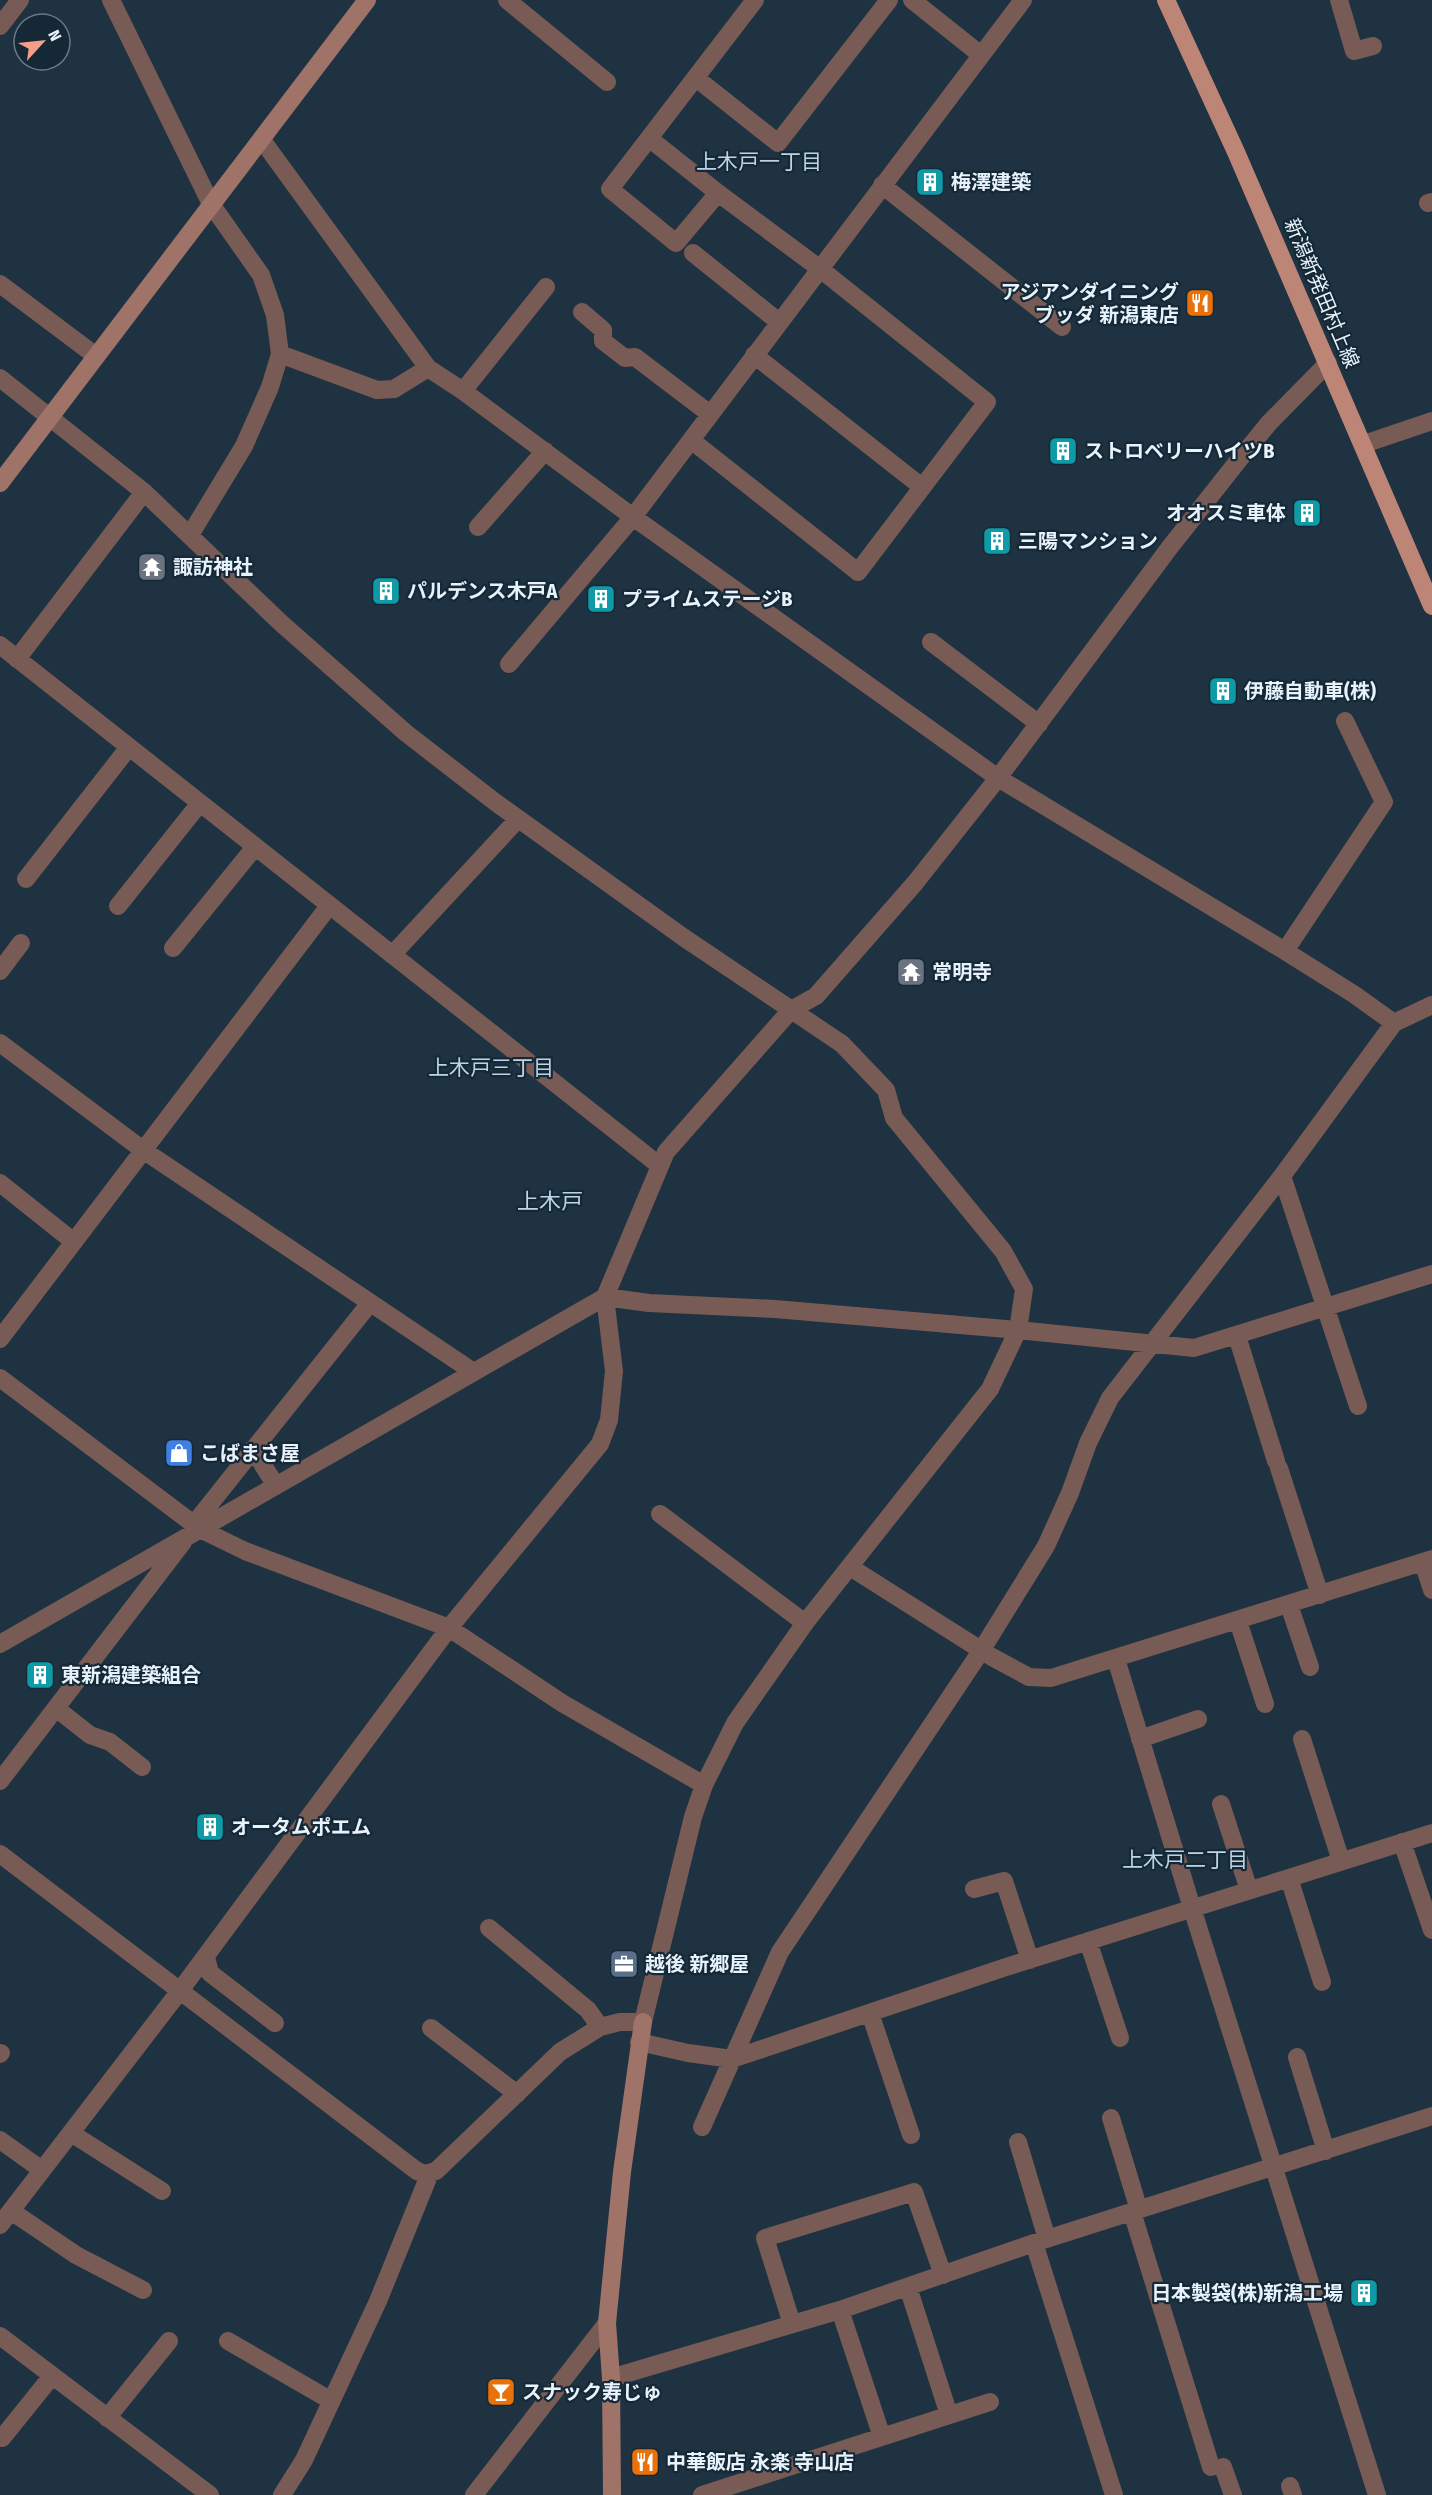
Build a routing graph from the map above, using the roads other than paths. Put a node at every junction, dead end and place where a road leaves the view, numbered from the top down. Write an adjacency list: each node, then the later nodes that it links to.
1 (20, 0): 11 (street)
2 (111, 0): 20 (street)
3 (367, 0): 17 (street)
4 (507, 0): 15 (street)
5 (755, 0): 14 (street)
6 (889, 0): 14 (street)
7 (912, 0): 13 (street)
8 (1023, 0): 13 (street)
9 (1166, 0): 31 (main road, 新潟新発田村上線)
10 (1339, 0): 12 (street)
11 (0, 26)
12 (1374, 46)
13 (981, 55): 18 (street)
14 (696, 78): 16 (street)
15 (607, 82)
16 (650, 139): 19 (street); 19 (street)
17 (262, 140): 20 (street); 32 (street)
18 (882, 185): 22 (street); 27 (street)
19 (718, 193): 22 (street)
20 (211, 204): 28 (street); 30 (street)
21 (693, 254): 26 (street)
22 (819, 268): 26 (street); 42 (street)
23 (0, 284): 30 (street)
24 (546, 287): 34 (street)
25 (582, 312): 35 (street)
26 (779, 322): 29 (street)
27 (1062, 327)
28 (280, 354): 32 (street); 46 (street)
29 (754, 355): 35 (street); 42 (street)
30 (96, 356): 36 (street)
31 (1328, 363): 39 (main road, 新潟新発田村上線); 53 (street)
32 (428, 368): 34 (street)
33 (0, 378): 36 (street)
34 (463, 391): 40 (street)
35 (710, 414): 38 (street)
36 (50, 416): 41 (street); 43 (street)
37 (1432, 421): 39 (street)
38 (691, 440): 42 (street); 44 (street)
39 (1364, 444): 47 (main road, 新潟新発田村上線)
40 (545, 451): 44 (street); 45 (street)
41 (0, 483)
42 (922, 487)
43 (144, 492): 46 (street); 50 (street)
44 (633, 517): 51 (street); 55 (street)
45 (478, 527)
46 (190, 535): 57 (street)
47 (1432, 606)
48 (931, 642): 53 (street)
49 (0, 645): 50 (street)
50 (17, 659): 54 (street)
51 (509, 664)
52 (1345, 721): 64 (street)
53 (1039, 723): 55 (street)
54 (129, 747): 56 (street); 59 (street)
55 (998, 778): 64 (street); 68 (street)
56 (200, 803): 58 (street); 60 (street)
57 (518, 819): 65 (street); 68 (street)
58 (255, 847): 61 (street); 63 (street)
59 (26, 879)
60 (118, 906)
61 (329, 906): 65 (street); 71 (street)
62 (21, 943): 66 (street)
63 (173, 948)
64 (1285, 951): 69 (street)
65 (392, 955): 72 (street)
66 (0, 971)
67 (1432, 1005): 69 (street)
68 (791, 1010): 72 (street); 80 (street)
69 (1394, 1023): 73 (street)
70 (0, 1043): 71 (street)
71 (143, 1150): 75 (street); 78 (street)
72 (660, 1167): 77 (street)
73 (1282, 1176): 79 (street); 83 (street)
74 (0, 1183): 75 (street)
75 (74, 1242): 82 (street)
76 (1432, 1274): 79 (street)
77 (605, 1297): 80 (street); 84 (street); 98 (street)
78 (370, 1303): 84 (street); 87 (street)
79 (1326, 1308): 81 (street); 86 (street)
80 (1018, 1330): 83 (street); 92 (street)
81 (1237, 1336): 83 (street); 94 (street)
82 (0, 1339)
83 (1150, 1343): 100 (street)
84 (472, 1371): 88 (street)
85 (0, 1378): 90 (street)
86 (1358, 1406)
87 (254, 1449): 88 (street); 90 (street)
88 (276, 1486): 90 (street)
89 (660, 1515): 97 (street)
90 (194, 1530): 98 (street); 99 (street); 104 (street)
91 (1428, 1561): 93 (street); 94 (street)
92 (850, 1567): 97 (street); 100 (street)
93 (1432, 1590)
94 (1320, 1595): 95 (street)
95 (1289, 1605): 96 (street); 102 (street)
96 (1238, 1621): 101 (street); 103 (street)
97 (805, 1623): 110 (street)
98 (449, 1628): 110 (street); 123 (street)
99 (0, 1644)
100 (981, 1651): 101 (street); 135 (street)
101 (1116, 1659): 106 (street)
102 (1310, 1667)
103 (1265, 1704)
104 (57, 1709): 108 (street); 109 (street)
105 (1198, 1719): 106 (street)
106 (1140, 1739): 119 (street)
107 (1302, 1739): 115 (street)
108 (142, 1767)
109 (1, 1776)
110 (704, 1785): 128 (street)
111 (1221, 1804): 118 (street)
112 (1432, 1833): 113 (street)
113 (1402, 1842): 115 (street); 121 (street)
114 (0, 1854): 126 (street)
115 (1341, 1861): 116 (street)
116 (1289, 1878): 118 (street); 125 (street)
117 (974, 1890): 124 (street)
118 (1249, 1890): 119 (street)
119 (1191, 1908): 122 (street); 145 (street)
120 (489, 1928): 130 (street)
121 (1432, 1930)
122 (1088, 1941): 124 (street); 132 (street)
123 (206, 1957): 126 (street); 129 (street)
124 (1030, 1960): 127 (street)
125 (1322, 1982)
126 (179, 1992): 140 (street); 147 (street)
127 (870, 2013): 135 (street); 141 (street)
128 (643, 2022): 130 (street); 133 (street)
129 (275, 2023)
130 (600, 2027): 136 (street)
131 (430, 2028): 136 (street)
132 (1120, 2038)
133 (639, 2042): 135 (street); 156 (street)
134 (1298, 2057): 144 (street)
135 (732, 2059): 139 (street)
136 (517, 2094): 147 (street)
137 (1432, 2116): 144 (street)
138 (1111, 2118): 149 (street)
139 (702, 2127)
140 (71, 2133): 146 (street); 148 (street)
141 (911, 2135)
142 (0, 2140): 146 (street)
143 (1018, 2142): 151 (street)
144 (1326, 2151): 145 (street)
145 (1275, 2168): 149 (street); 176 (street)
146 (42, 2170): 150 (street)
147 (430, 2173): 163 (street)
148 (162, 2191)
149 (1136, 2211): 151 (street); 175 (street)
150 (6, 2218): 154 (street)
151 (1040, 2241): 152 (street); 174 (street)
152 (943, 2275): 153 (street); 157 (street)
153 (908, 2287): 155 (street); 165 (street)
154 (142, 2290)
155 (840, 2310): 157 (street); 167 (street)
156 (607, 2323): 162 (street); 171 (street)
157 (792, 2324): 162 (street)
158 (0, 2336): 161 (street)
159 (169, 2341): 166 (street)
160 (228, 2341): 163 (street)
161 (52, 2376): 166 (street); 168 (street)
162 (611, 2378): 172 (street)
163 (330, 2400): 170 (street)
164 (990, 2402): 165 (street)
165 (949, 2415): 167 (street)
166 (107, 2418): 169 (street)
167 (882, 2437): 173 (street)
168 (2, 2438)
169 (210, 2495)
170 (282, 2495)
171 (474, 2495)
172 (612, 2495)
173 (702, 2495)
174 (1114, 2495)
175 (1233, 2495)
176 (1377, 2495)

